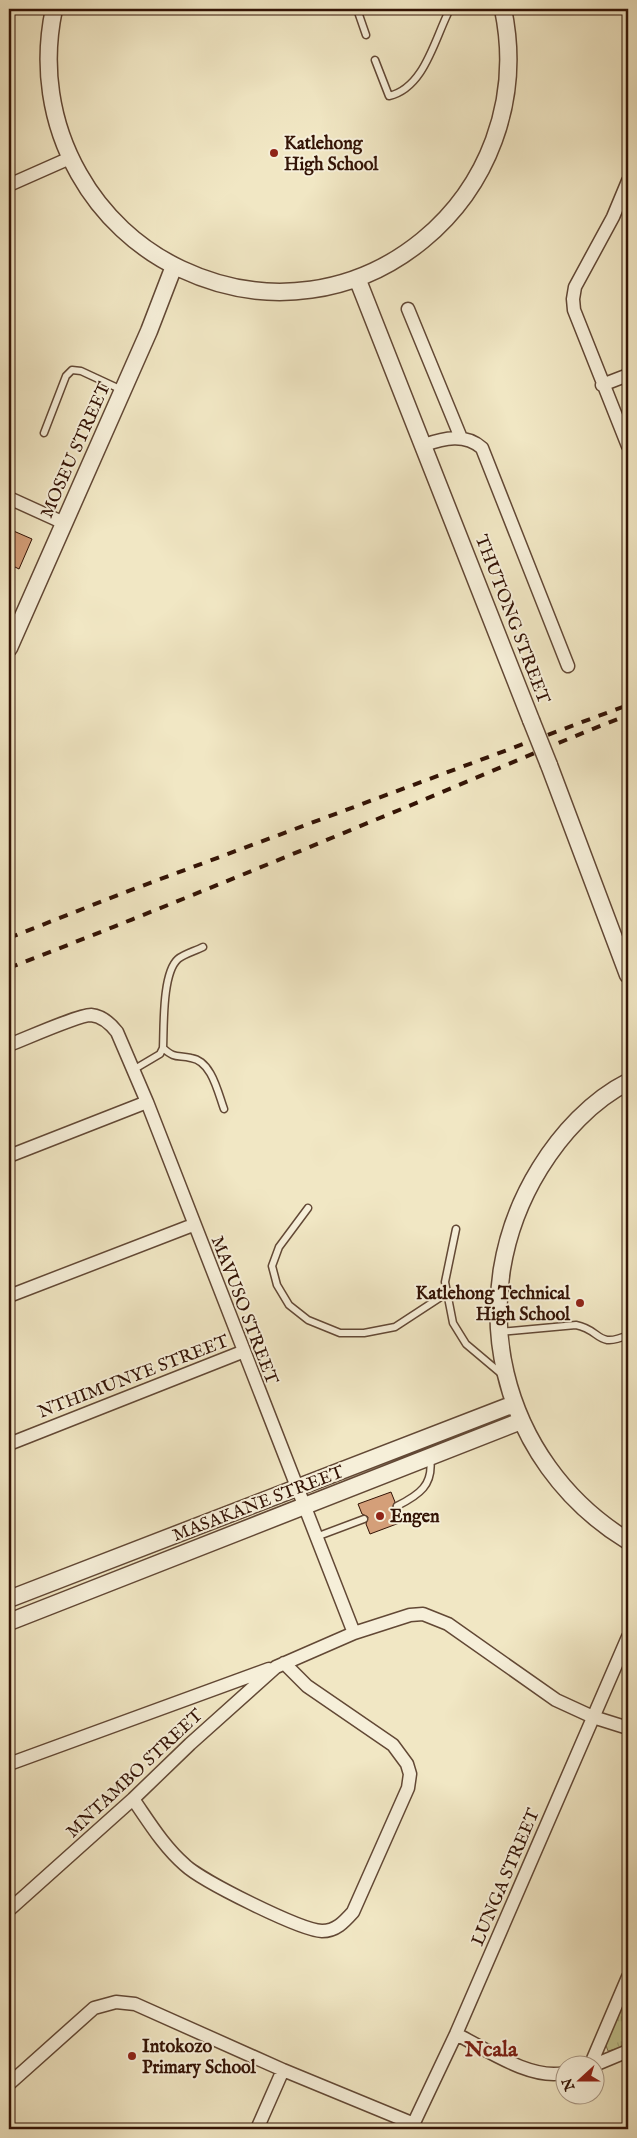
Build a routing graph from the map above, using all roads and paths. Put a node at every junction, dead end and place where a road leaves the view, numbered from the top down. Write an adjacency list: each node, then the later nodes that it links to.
1 (54, 9): 7 (street)
2 (357, 9): 5 (lane)
3 (450, 9): 6 (lane)
4 (503, 9): 11 (street)
5 (366, 35)
6 (375, 60)
7 (70, 158): 9 (street); 10 (street)
8 (628, 181): 14 (street)
9 (9, 185)
10 (174, 266): 11 (street); 15 (street, MOSEU STREET)
11 (357, 278): 18 (street, THUTONG STREET)
12 (408, 309): 17 (street)
13 (628, 375): 14 (street)
14 (602, 385): 19 (street)
15 (123, 390): 16 (lane); 21 (street, MOSEU STREET)
16 (44, 433)
17 (461, 438): 18 (street); 23 (street)
18 (424, 444): 25 (street, THUTONG STREET, bridge)
19 (628, 446)
20 (9, 498): 21 (street)
21 (64, 523): 22 (street, MOSEU STREET)
22 (9, 648)
23 (568, 666)
24 (203, 947): 27 (lane)
25 (628, 975)
26 (9, 1045): 28 (street, MAVUSO STREET)
27 (163, 1048): 28 (lane); 31 (lane)
28 (133, 1070): 30 (street, MAVUSO STREET)
29 (628, 1082): 38 (street)
30 (147, 1102): 32 (street); 34 (street, MAVUSO STREET)
31 (224, 1109)
32 (9, 1156)
33 (308, 1208): 36 (lane)
34 (193, 1225): 37 (street); 40 (street, MAVUSO STREET)
35 (456, 1229): 36 (lane)
36 (447, 1293): 41 (lane)
37 (9, 1296)
38 (498, 1332): 39 (lane); 41 (street)
39 (628, 1334)
40 (242, 1352): 44 (street, NTHIMUNYE STREET); 46 (street, MAVUSO STREET)
41 (506, 1378): 42 (street)
42 (514, 1404): 43 (street); 46 (street, MASAKANE STREET)
43 (521, 1421): 45 (street, MASAKANE STREET); 51 (street)
44 (9, 1444)
45 (430, 1457): 47 (lane); 48 (street, MASAKANE STREET)
46 (296, 1487): 48 (street, MAVUSO STREET); 52 (street, MASAKANE STREET)
47 (396, 1506)
48 (303, 1507): 50 (street, MAVUSO STREET); 53 (street, MASAKANE STREET)
49 (364, 1519): 50 (lane)
50 (315, 1537): 54 (street, MAVUSO STREET)
51 (628, 1541)
52 (9, 1599)
53 (9, 1622)
54 (354, 1633): 56 (street); 57 (street)
55 (628, 1637): 57 (street, LUNGA STREET)
56 (280, 1665): 59 (street); 60 (street, MNTAMBO STREET); 60 (street)
57 (592, 1717): 58 (street); 63 (street, LUNGA STREET)
58 (628, 1728)
59 (9, 1764)
60 (133, 1799): 61 (street, MNTAMBO STREET)
61 (9, 1910)
62 (628, 1977): 65 (street)
63 (456, 2034): 68 (street); 70 (street, LUNGA STREET)
64 (628, 2051): 66 (street)
65 (595, 2056)
66 (604, 2061)
67 (283, 2070): 69 (street); 70 (street); 71 (street)
68 (554, 2074)
69 (9, 2084)
70 (413, 2126)
71 (257, 2129)

